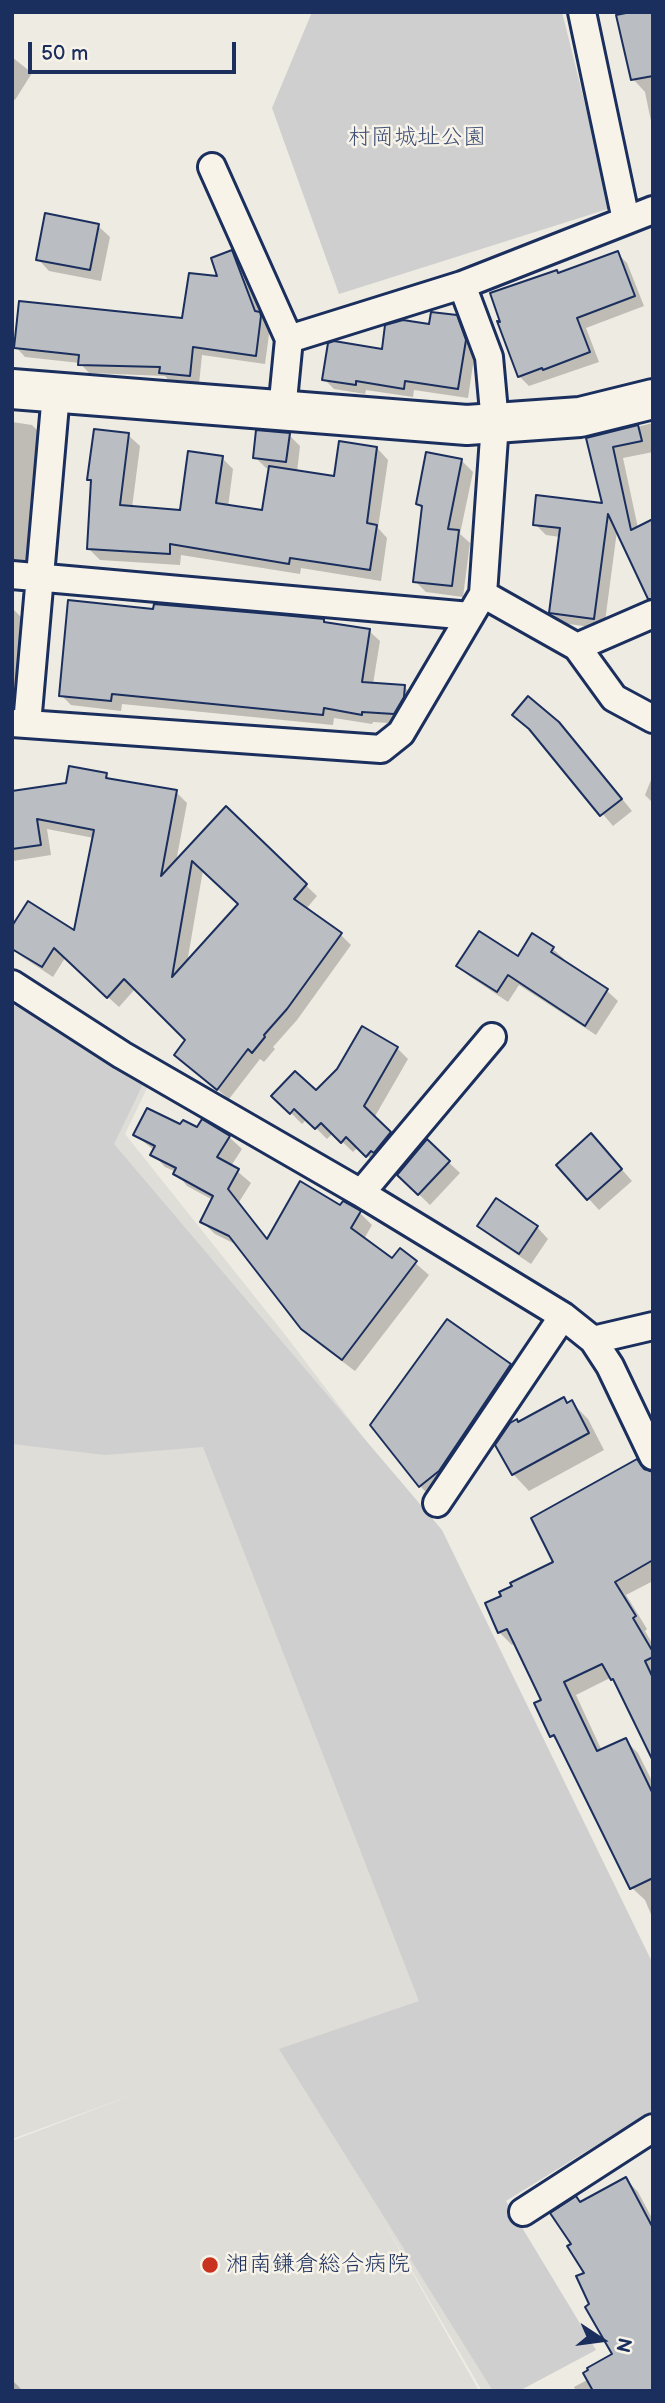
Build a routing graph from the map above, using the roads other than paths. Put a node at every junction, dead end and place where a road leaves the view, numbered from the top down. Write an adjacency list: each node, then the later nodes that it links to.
1 (582, 12): 4 (street)
2 (212, 167): 6 (street)
3 (653, 210): 4 (street)
4 (626, 220): 5 (street)
5 (462, 285): 6 (street); 11 (street)
6 (289, 339): 10 (street)
7 (12, 389): 8 (street)
8 (56, 393): 10 (street); 13 (street)
9 (653, 399): 11 (street)
10 (282, 411): 11 (street)
11 (495, 423): 14 (street)
12 (12, 575): 13 (street)
13 (40, 577): 16 (street); 19 (street)
14 (483, 593): 16 (street); 17 (street)
15 (653, 614): 17 (street)
16 (470, 616): 19 (street)
17 (577, 647): 18 (street)
18 (653, 719)
19 (19, 723)
20 (12, 984): 22 (street)
21 (492, 1037): 22 (street)
22 (360, 1193): 23 (street)
23 (563, 1316): 25 (street); 27 (street)
24 (653, 1326): 25 (street)
25 (593, 1340): 26 (street)
26 (653, 1456)
27 (437, 1503)
28 (653, 2128): 29 (street)
29 (523, 2212)

